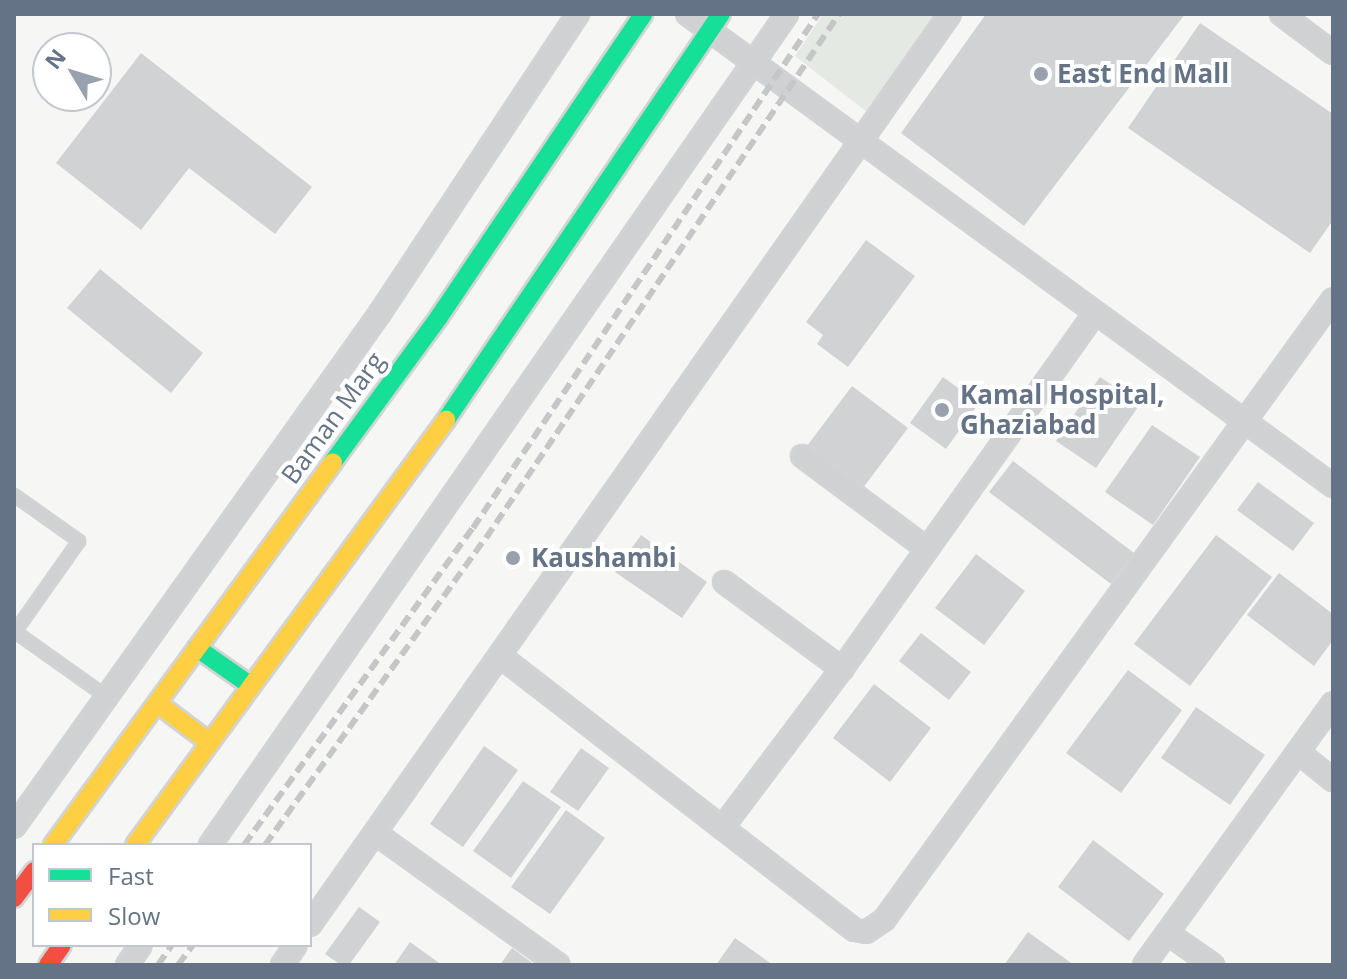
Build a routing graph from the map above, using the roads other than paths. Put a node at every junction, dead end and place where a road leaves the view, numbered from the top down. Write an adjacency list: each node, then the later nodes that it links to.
1 (578, 14): 24 (street)
2 (643, 14): 20 (main road, Baman Marg)
3 (687, 14): 7 (street)
4 (787, 14): 9 (street)
5 (950, 14): 10 (street)
6 (1281, 14): 8 (street)
7 (715, 22): 9 (street); 23 (main road)
8 (1333, 53)
9 (754, 63): 10 (street); 35 (street)
10 (863, 143): 12 (street); 21 (street)
11 (1333, 299): 13 (street)
12 (1095, 313): 13 (street); 17 (street)
13 (1244, 421): 15 (street); 31 (street)
14 (802, 456): 17 (street)
15 (1333, 486)
16 (14, 495): 19 (lane)
17 (927, 549): 22 (street)
18 (724, 582): 22 (street)
19 (14, 632): 24 (lane)
20 (197, 648): 23 (main road); 25 (main road, Baman Marg)
21 (500, 656): 31 (street); 32 (street)
22 (842, 669): 31 (street)
23 (251, 686): 27 (main road)
24 (107, 697): 30 (street)
25 (157, 703): 27 (main road); 33 (main road, Baman Marg)
26 (1333, 703): 28 (street)
27 (210, 743): 34 (main road)
28 (1298, 752): 29 (street); 39 (street)
29 (1333, 780)
30 (14, 827)
31 (722, 828)
32 (375, 833): 38 (street); 46 (street)
33 (54, 843)
34 (136, 843)
35 (211, 843)
36 (32, 874): 37 (main road)
37 (14, 898)
38 (312, 922)
39 (1167, 933): 47 (street); 48 (street)
40 (61, 947): 43 (main road)
41 (140, 947): 44 (street)
42 (295, 947): 45 (street)
43 (48, 965)
44 (127, 965)
45 (282, 965)
46 (559, 965)
47 (1144, 965)
48 (1213, 965)

